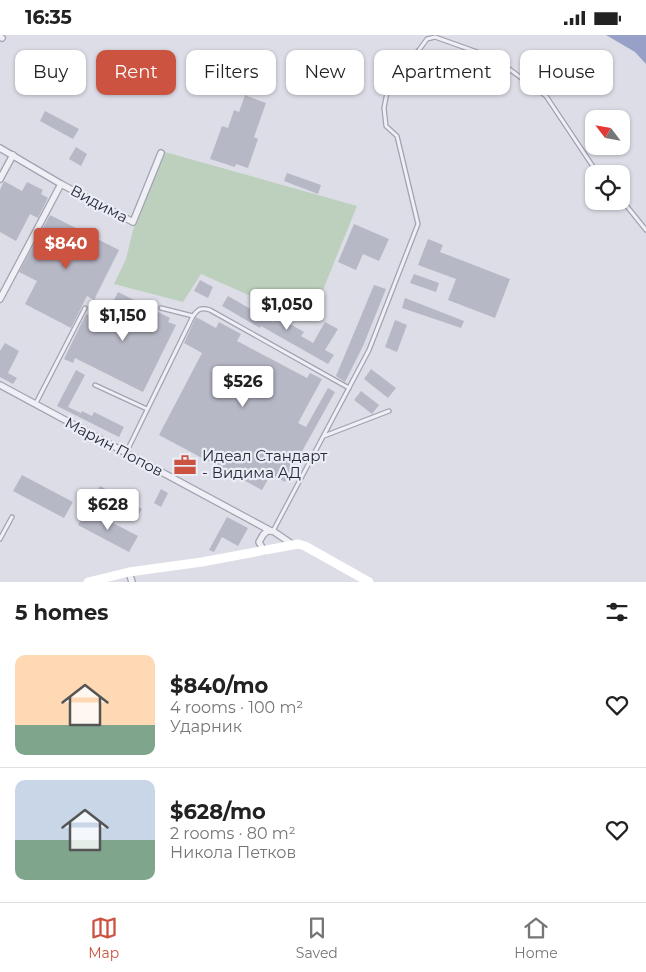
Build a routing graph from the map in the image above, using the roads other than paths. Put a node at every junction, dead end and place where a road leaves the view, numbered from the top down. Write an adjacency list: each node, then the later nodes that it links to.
1 (0, 148): 3 (street, Видима)
2 (161, 153): 6 (street, Видима)
3 (13, 155): 5 (street); 6 (street, Видима)
4 (592, 165): 15 (lane)
5 (0, 179)
6 (62, 184): 9 (street)
7 (630, 210): 8 (lane)
8 (646, 230)
9 (0, 299)
10 (85, 308): 16 (lane)
11 (161, 308): 12 (lane)
12 (193, 316): 15 (lane); 17 (lane)
13 (0, 385): 16 (street, Марин Попов)
14 (95, 385): 17 (lane)
15 (349, 388): 19 (lane)
16 (36, 404): 20 (street, Марин Попов)
17 (147, 409): 20 (lane)
18 (389, 411): 19 (lane)
19 (323, 436): 23 (lane)
20 (126, 453): 22 (street, Марин Попов)
21 (12, 517): 26 (lane)
22 (255, 523): 23 (street, Марин Попов); 25 (street)
23 (272, 531): 24 (street, Марин Попов); 25 (street)
24 (280, 537): 27 (street, Марин Попов); 28 (street)
25 (261, 538): 28 (street)
26 (0, 539)
27 (294, 545): 28 (main road); 29 (main road)
28 (271, 551): 29 (main road); 30 (main road)
29 (313, 552): 33 (main road)
30 (129, 573): 31 (main road); 32 (street)
31 (88, 582)
32 (132, 582)
33 (369, 582)

